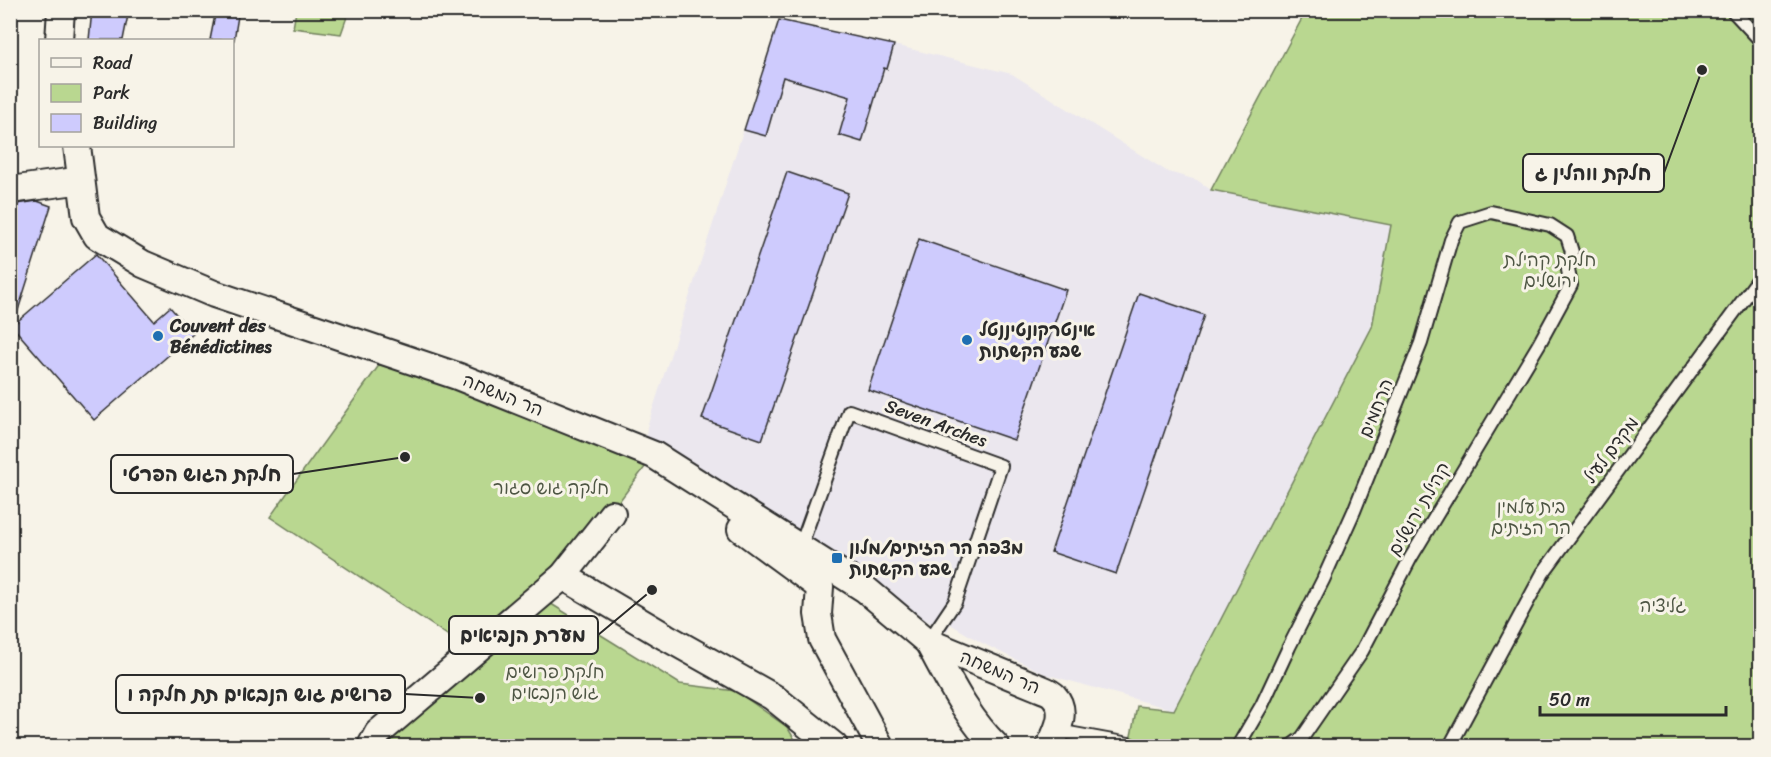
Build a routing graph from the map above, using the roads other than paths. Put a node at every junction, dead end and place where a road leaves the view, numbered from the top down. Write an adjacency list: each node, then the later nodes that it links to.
1 (61, 10): 3 (street)
2 (1732, 10): 4 (lane)
3 (59, 39)
4 (1761, 40)
5 (77, 147): 6 (street, הר המשחה)
6 (81, 182): 7 (street); 10 (street, הר המשחה)
7 (10, 190)
8 (1761, 277): 23 (lane, מקדם לעיל)
9 (1571, 285): 21 (lane, הרחמים); 22 (lane, קהילת ירושלים)
10 (654, 455): 12 (street, הר המשחה); 18 (street)
11 (612, 514): 13 (street)
12 (800, 548): 14 (street, הר המשחה); 14 (lane, Seven Arches)
13 (563, 576): 16 (street); 17 (street)
14 (928, 642): 15 (street, הר המשחה); 19 (street, הר המשחה)
15 (1054, 739): 20 (lane)
16 (371, 747)
17 (834, 747)
18 (880, 747)
19 (996, 747)
20 (1132, 747)
21 (1238, 747)
22 (1291, 747)
23 (1450, 747)

